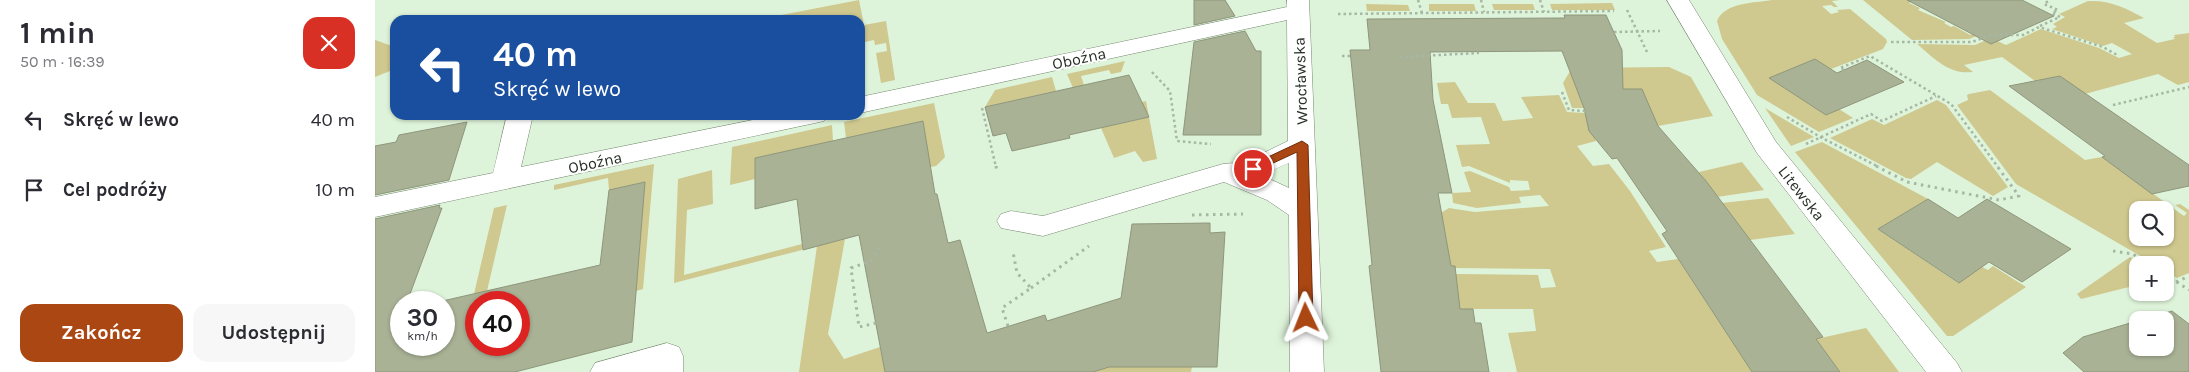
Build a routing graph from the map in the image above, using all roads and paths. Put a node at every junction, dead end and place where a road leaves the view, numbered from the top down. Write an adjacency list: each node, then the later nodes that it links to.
1 (1419, 0): 11 (path)
2 (1481, 0): 9 (path)
3 (1540, 0): 10 (path)
4 (1678, 0): 59 (street, Litewska)
5 (2050, 0): 13 (path)
6 (1298, 5): 30 (street, Oboźna); 38 (street, Wrocławska)
7 (1627, 10): 16 (path)
8 (1614, 11): 10 (path)
9 (1484, 12): 10 (path); 11 (path)
10 (1544, 12)
11 (1422, 13): 12 (path)
12 (1338, 14)
13 (2039, 27): 17 (path); 23 (path)
14 (1662, 31): 16 (path)
15 (1614, 32): 16 (path)
16 (1637, 32): 18 (path)
17 (1891, 42)
18 (1647, 52)
19 (1479, 54): 22 (path)
20 (1342, 56): 21 (path)
21 (1351, 56)
22 (1400, 56)
23 (2119, 56)
24 (1843, 70): 28 (path)
25 (1152, 72): 37 (path)
26 (2189, 87): 31 (path)
27 (1561, 92): 32 (path)
28 (1936, 96): 36 (path); 36 (path)
29 (985, 101): 39 (path)
30 (865, 104)
31 (2113, 105)
32 (1585, 111)
33 (1783, 115): 36 (path)
34 (519, 120): 41 (street)
35 (791, 120): 41 (street, Oboźna)
36 (1821, 138)
37 (1216, 144)
38 (1302, 145): 40 (street); 43 (street, Wrocławska)
39 (997, 172)
40 (1233, 174): 43 (street); 44 (street)
41 (505, 180): 42 (street, Oboźna)
42 (375, 207)
43 (1303, 211): 58 (street, Wrocławska)
44 (1011, 221)
45 (882, 245): 54 (path)
46 (2113, 251): 47 (path)
47 (2136, 256)
48 (1014, 266): 52 (path)
49 (1058, 268): 52 (path)
50 (2188, 277): 51 (path)
51 (2176, 282): 53 (path)
52 (1031, 288): 55 (path)
53 (2189, 290)
54 (876, 323)
55 (1009, 326)
56 (607, 372): 57 (street)
57 (666, 372)
58 (1307, 372)
59 (1945, 372)

